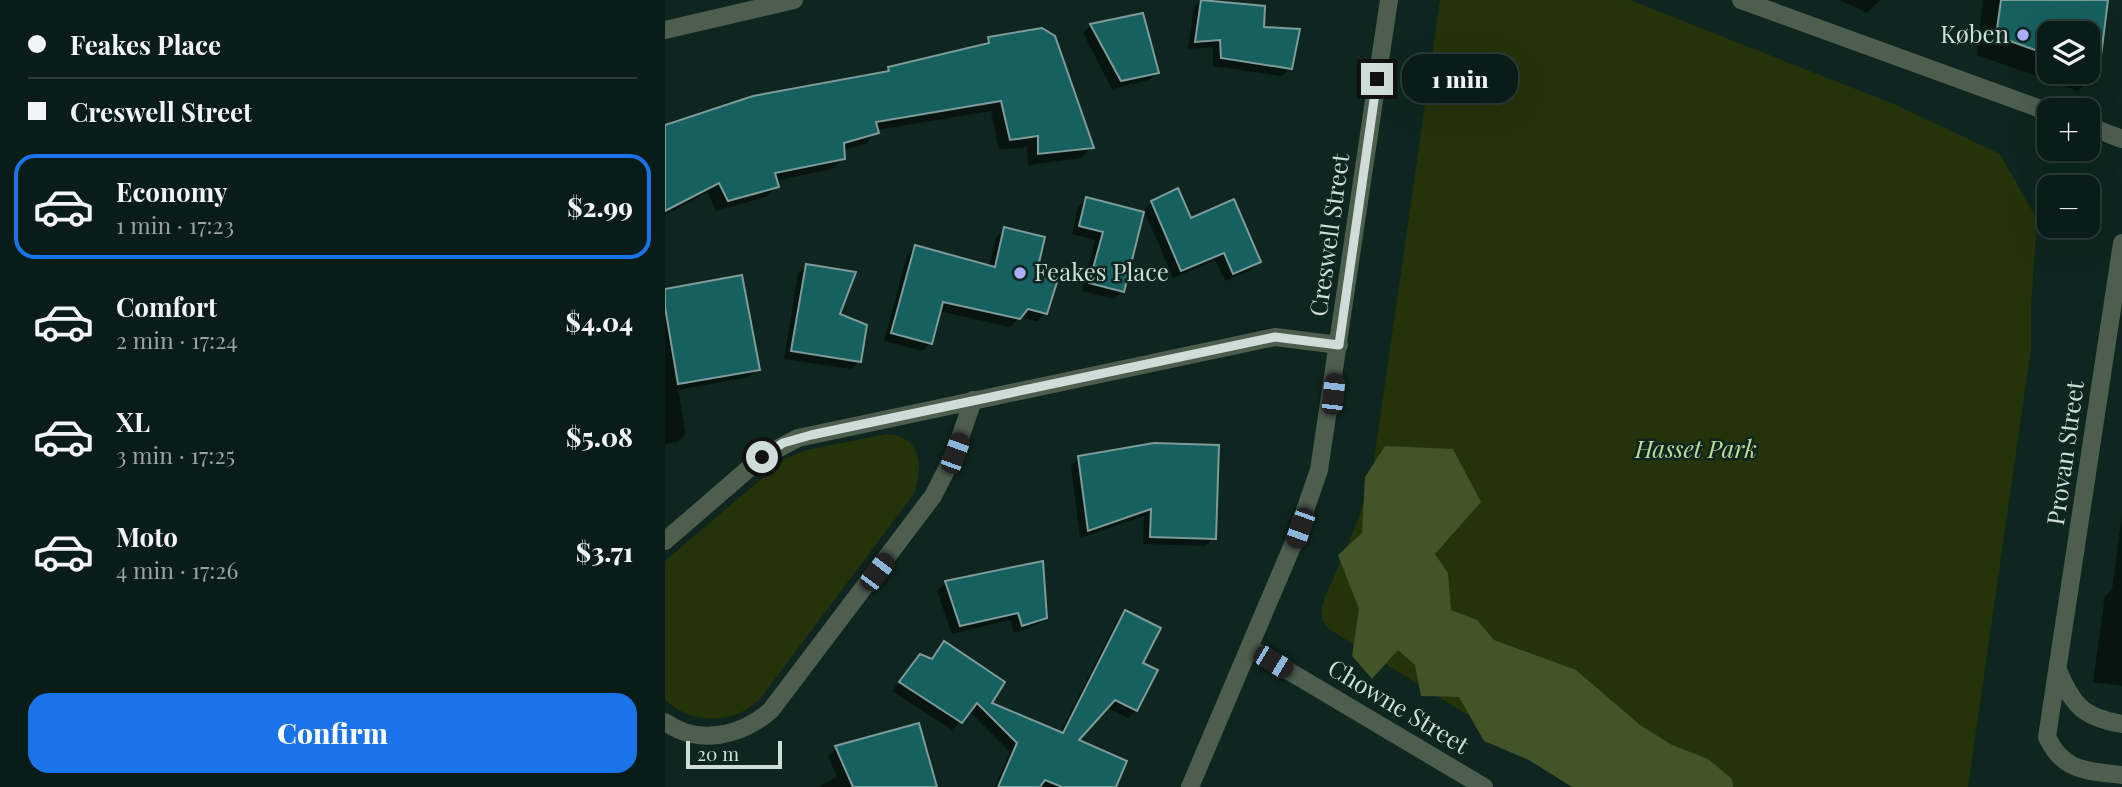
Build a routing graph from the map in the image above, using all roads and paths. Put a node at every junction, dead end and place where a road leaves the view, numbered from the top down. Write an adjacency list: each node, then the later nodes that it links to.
1 (794, 0): 4 (street)
2 (1389, 0): 9 (street, Creswell Street)
3 (1747, 1): 5 (street)
4 (665, 30)
5 (2037, 108)
6 (2100, 131): 7 (street)
7 (2122, 139)
8 (2122, 243): 13 (street, Provan Street)
9 (1339, 345): 10 (street); 12 (street, Creswell Street)
10 (973, 400): 11 (street); 14 (street)
11 (665, 541)
12 (1250, 648): 17 (street, Creswell Street); 18 (street, Chowne Street)
13 (2059, 670): 15 (street); 16 (street, Provan Street)
14 (665, 722)
15 (2122, 724)
16 (2122, 775)
17 (1190, 787)
18 (1484, 787)

